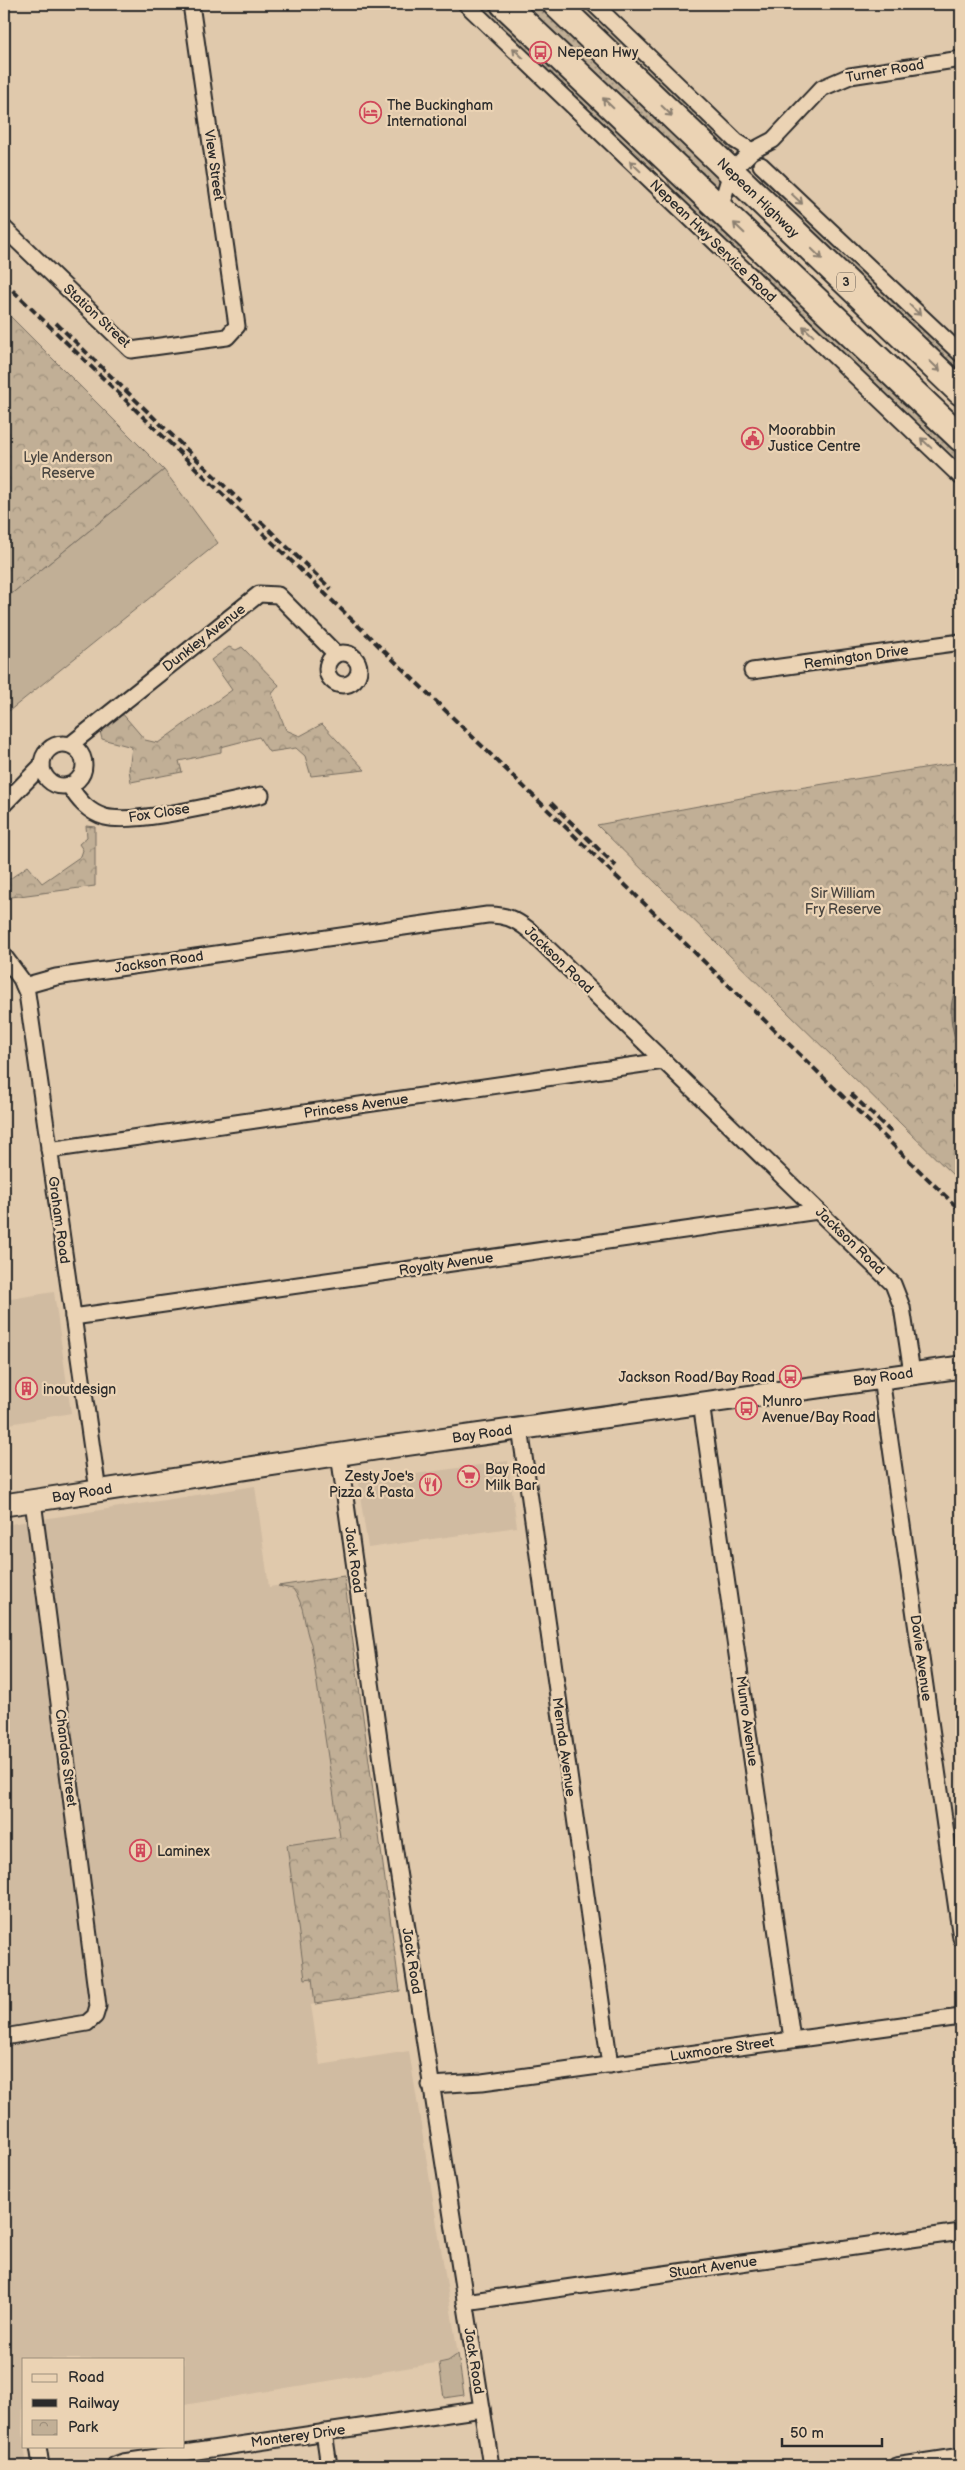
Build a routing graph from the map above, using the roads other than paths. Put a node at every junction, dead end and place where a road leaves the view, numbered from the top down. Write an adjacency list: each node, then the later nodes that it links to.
1 (191, 4): 18 (street, View Street)
2 (466, 4): 12 (street, Nepean Hwy Service Road, one-way to 2)
3 (504, 4): 9 (highway, one-way to 3)
4 (556, 4): 11 (highway, Nepean Highway / 3, one-way to 11)
5 (594, 4): 8 (street)
6 (961, 59): 7 (street, Turner Road)
7 (773, 140): 8 (street, Turner Road); 10 (street, Turner Road)
8 (752, 151): 11 (street, Turner Road)
9 (660, 152): 12 (street); 14 (highway)
10 (761, 165): 13 (street, Turner Road); 19 (street, one-way to 19)
11 (731, 172): 13 (highway, Nepean Highway / 3); 14 (street, Turner Road)
12 (658, 188): 17 (street, Nepean Hwy Service Road)
13 (750, 191): 20 (highway, Nepean Highway / 3, one-way to 20)
14 (720, 209): 16 (highway, one-way to 14)
15 (4, 228): 18 (street, Station Street)
16 (770, 257): 17 (street); 21 (highway)
17 (731, 259): 22 (street, Nepean Hwy Service Road, one-way to 17)
18 (237, 326)
19 (961, 354)
20 (961, 392)
21 (961, 438)
22 (961, 476)
23 (961, 642): 25 (street, Remington Drive)
24 (336, 654): 26 (street, Dunkley Avenue)
25 (752, 671)
26 (70, 745): 27 (street); 28 (street)
27 (44, 771): 28 (street); 30 (street)
28 (68, 785): 29 (street, Fox Close)
29 (261, 795)
30 (4, 806)
31 (4, 956): 32 (street, Graham Road)
32 (24, 986): 33 (street, Jackson Road); 34 (street, Graham Road)
33 (664, 1061): 34 (street, Princess Avenue); 35 (street, Jackson Road)
34 (49, 1150): 36 (street, Graham Road)
35 (818, 1211): 36 (street, Royalty Avenue); 38 (street, Jackson Road)
36 (73, 1317): 43 (street, Graham Road)
37 (961, 1366): 38 (main road, Bay Road)
38 (912, 1373): 39 (main road, Bay Road)
39 (881, 1378): 40 (main road, Bay Road); 46 (street, Davie Avenue)
40 (701, 1403): 41 (main road, Bay Road); 49 (street, Munro Avenue)
41 (520, 1428): 42 (main road, Bay Road); 50 (street, Mernda Avenue)
42 (339, 1454): 43 (main road, Bay Road); 51 (street, Jack Road)
43 (98, 1490): 44 (main road, Bay Road)
44 (33, 1501): 45 (main road, Bay Road); 48 (street, Chandos Street)
45 (4, 1505)
46 (961, 1938)
47 (961, 2017): 49 (street, Luxmoore Street)
48 (4, 2037)
49 (792, 2040): 50 (street, Luxmoore Street)
50 (610, 2065): 51 (street, Luxmoore Street)
51 (431, 2089): 53 (street, Jack Road)
52 (961, 2232): 53 (street, Stuart Avenue)
53 (465, 2302): 54 (street, Jack Road)
54 (482, 2409): 55 (street, Monterey Drive); 61 (street, Jack Road)
55 (324, 2432): 58 (street, Monterey Drive); 60 (street)
56 (38, 2448): 59 (street)
57 (961, 2456): 62 (street)
58 (115, 2465)
59 (41, 2466)
60 (329, 2466)
61 (491, 2466)
62 (896, 2466)

